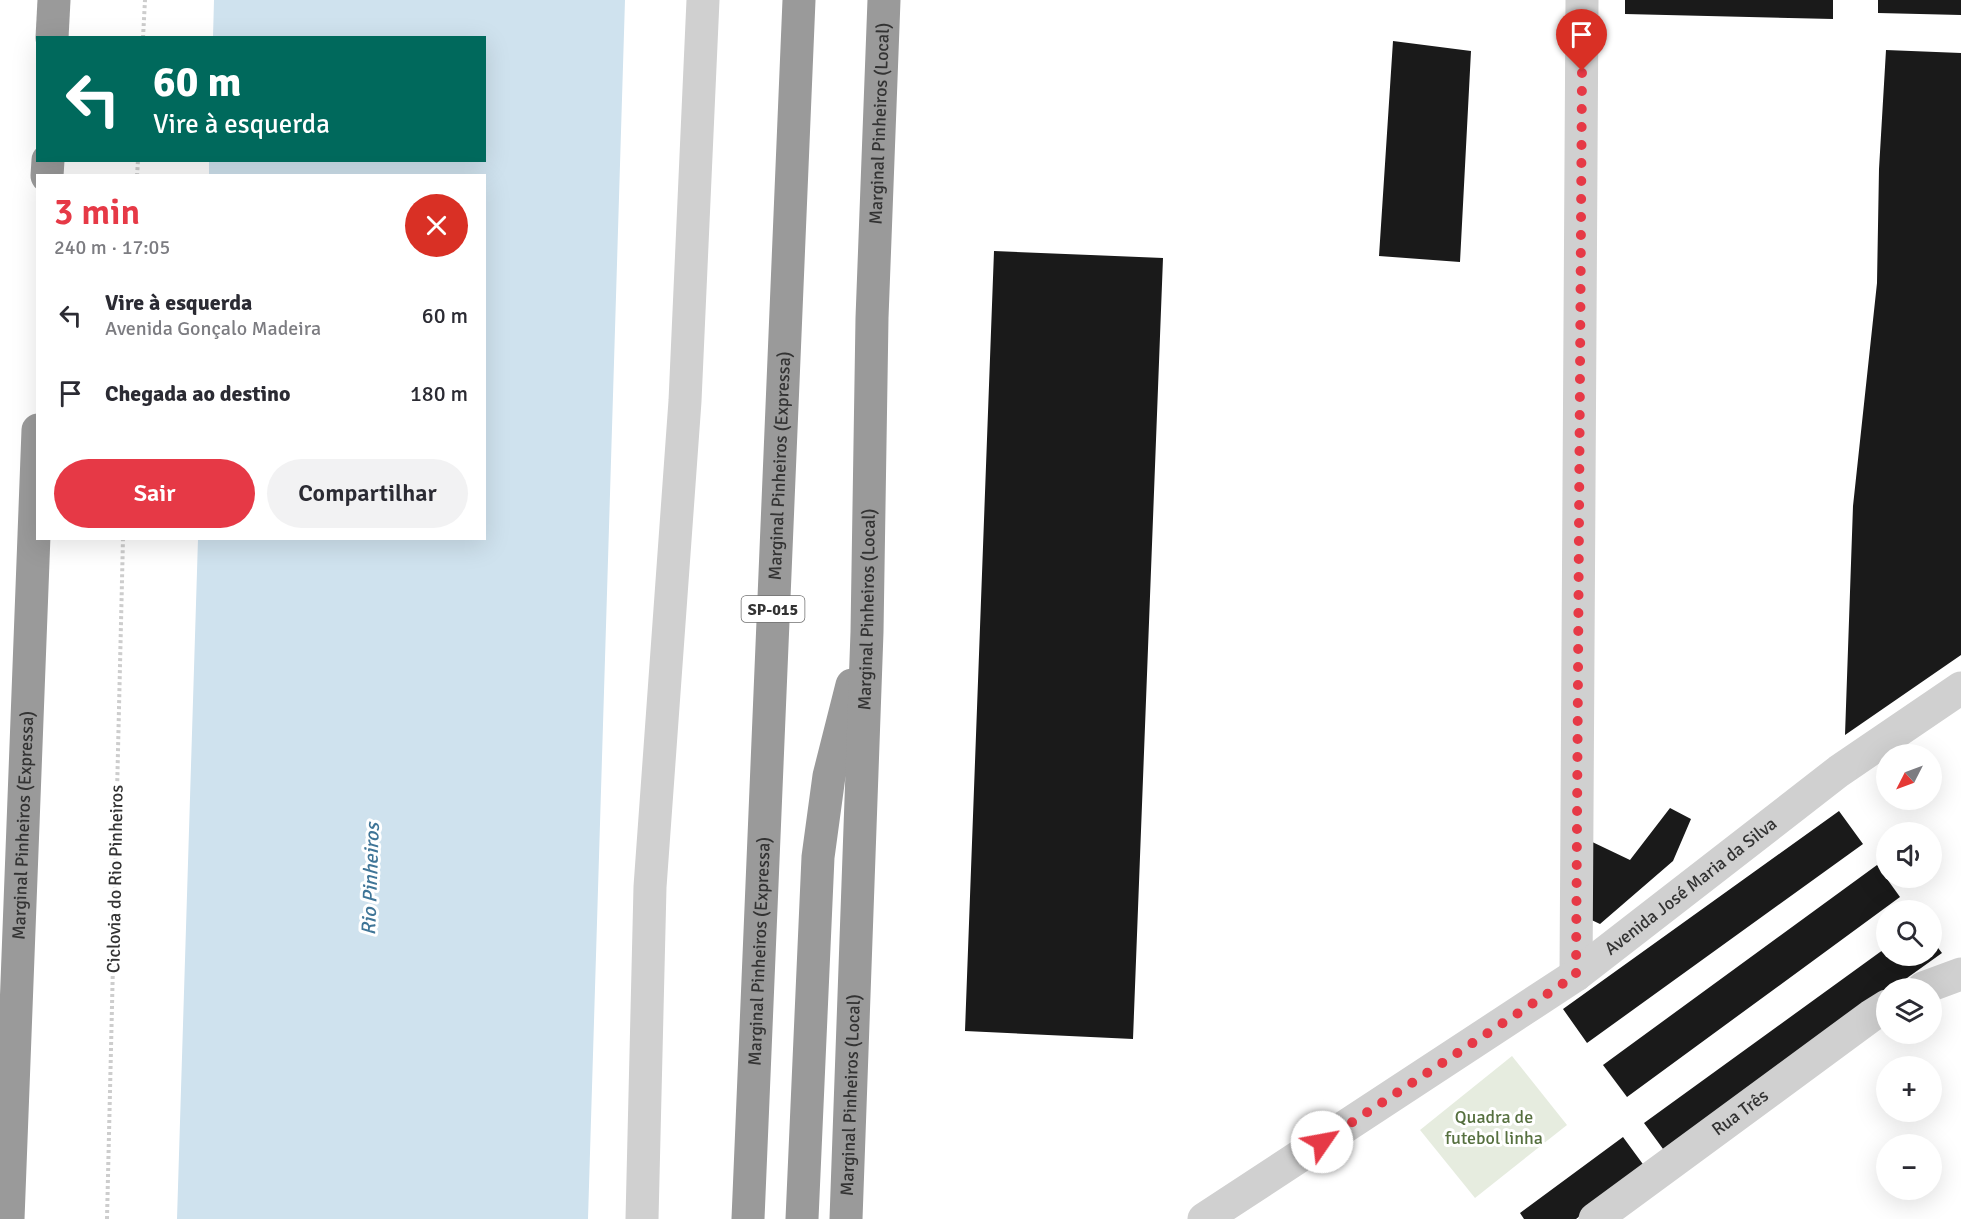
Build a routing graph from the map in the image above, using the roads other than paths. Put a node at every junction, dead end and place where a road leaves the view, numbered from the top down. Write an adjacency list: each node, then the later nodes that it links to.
1 (54, 0): 6 (highway)
2 (704, 0): 15 (street)
3 (799, 0): 16 (highway, Marginal Pinheiros (Expressa) / SP-015)
4 (884, 0): 8 (highway, Marginal Pinheiros (Local))
5 (1582, 0): 11 (street)
6 (52, 36)
7 (36, 483): 14 (highway, Marginal Pinheiros (Expressa))
8 (867, 632): 17 (highway); 18 (highway, Marginal Pinheiros (Local))
9 (1961, 688): 11 (street, Avenida José Maria da Silva)
10 (1961, 974): 12 (street)
11 (1576, 975): 19 (street, Avenida José Maria da Silva)
12 (1942, 981)
13 (1876, 1013): 20 (street, Rua Três)
14 (8, 1219)
15 (642, 1219)
16 (748, 1219)
17 (802, 1219)
18 (846, 1219)
19 (1204, 1219)
20 (1595, 1219)

